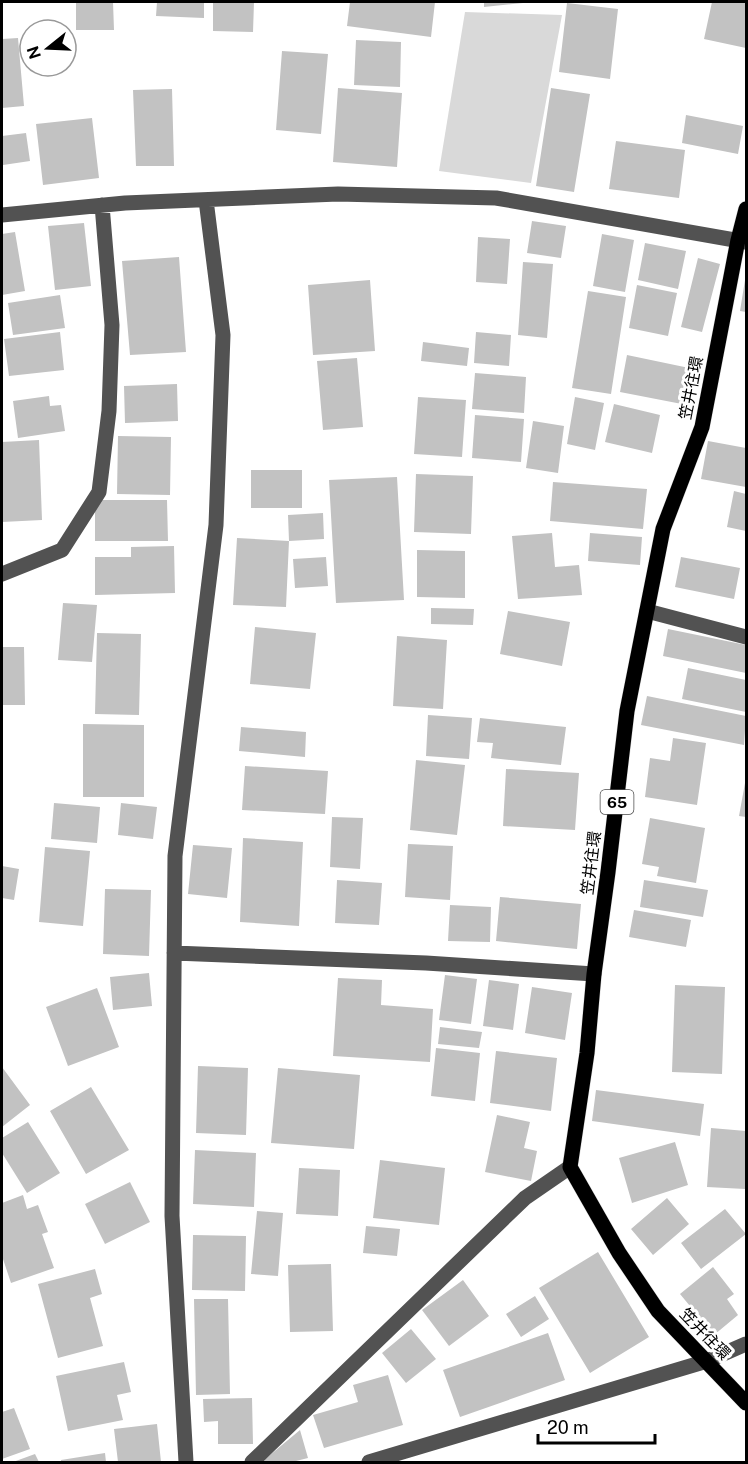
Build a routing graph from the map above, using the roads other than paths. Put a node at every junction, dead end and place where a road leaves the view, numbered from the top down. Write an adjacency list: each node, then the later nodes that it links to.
1 (206, 200): 2 (street); 5 (street); 9 (street)
2 (102, 205): 4 (street); 6 (street)
3 (747, 209): 5 (main road, 笠井往環 / 65)
4 (2, 216)
5 (742, 241): 7 (main road, 笠井往環 / 65)
6 (2, 574)
7 (647, 611): 8 (street); 10 (main road, 笠井往環 / 65)
8 (747, 637)
9 (174, 953): 10 (street); 15 (street)
10 (594, 975): 11 (main road, 笠井往環 / 65)
11 (570, 1167): 13 (main road, 笠井往環); 16 (street)
12 (747, 1344): 13 (street)
13 (707, 1361): 14 (main road, 笠井往環); 17 (street)
14 (747, 1403)
15 (186, 1462)
16 (252, 1462)
17 (369, 1462)

